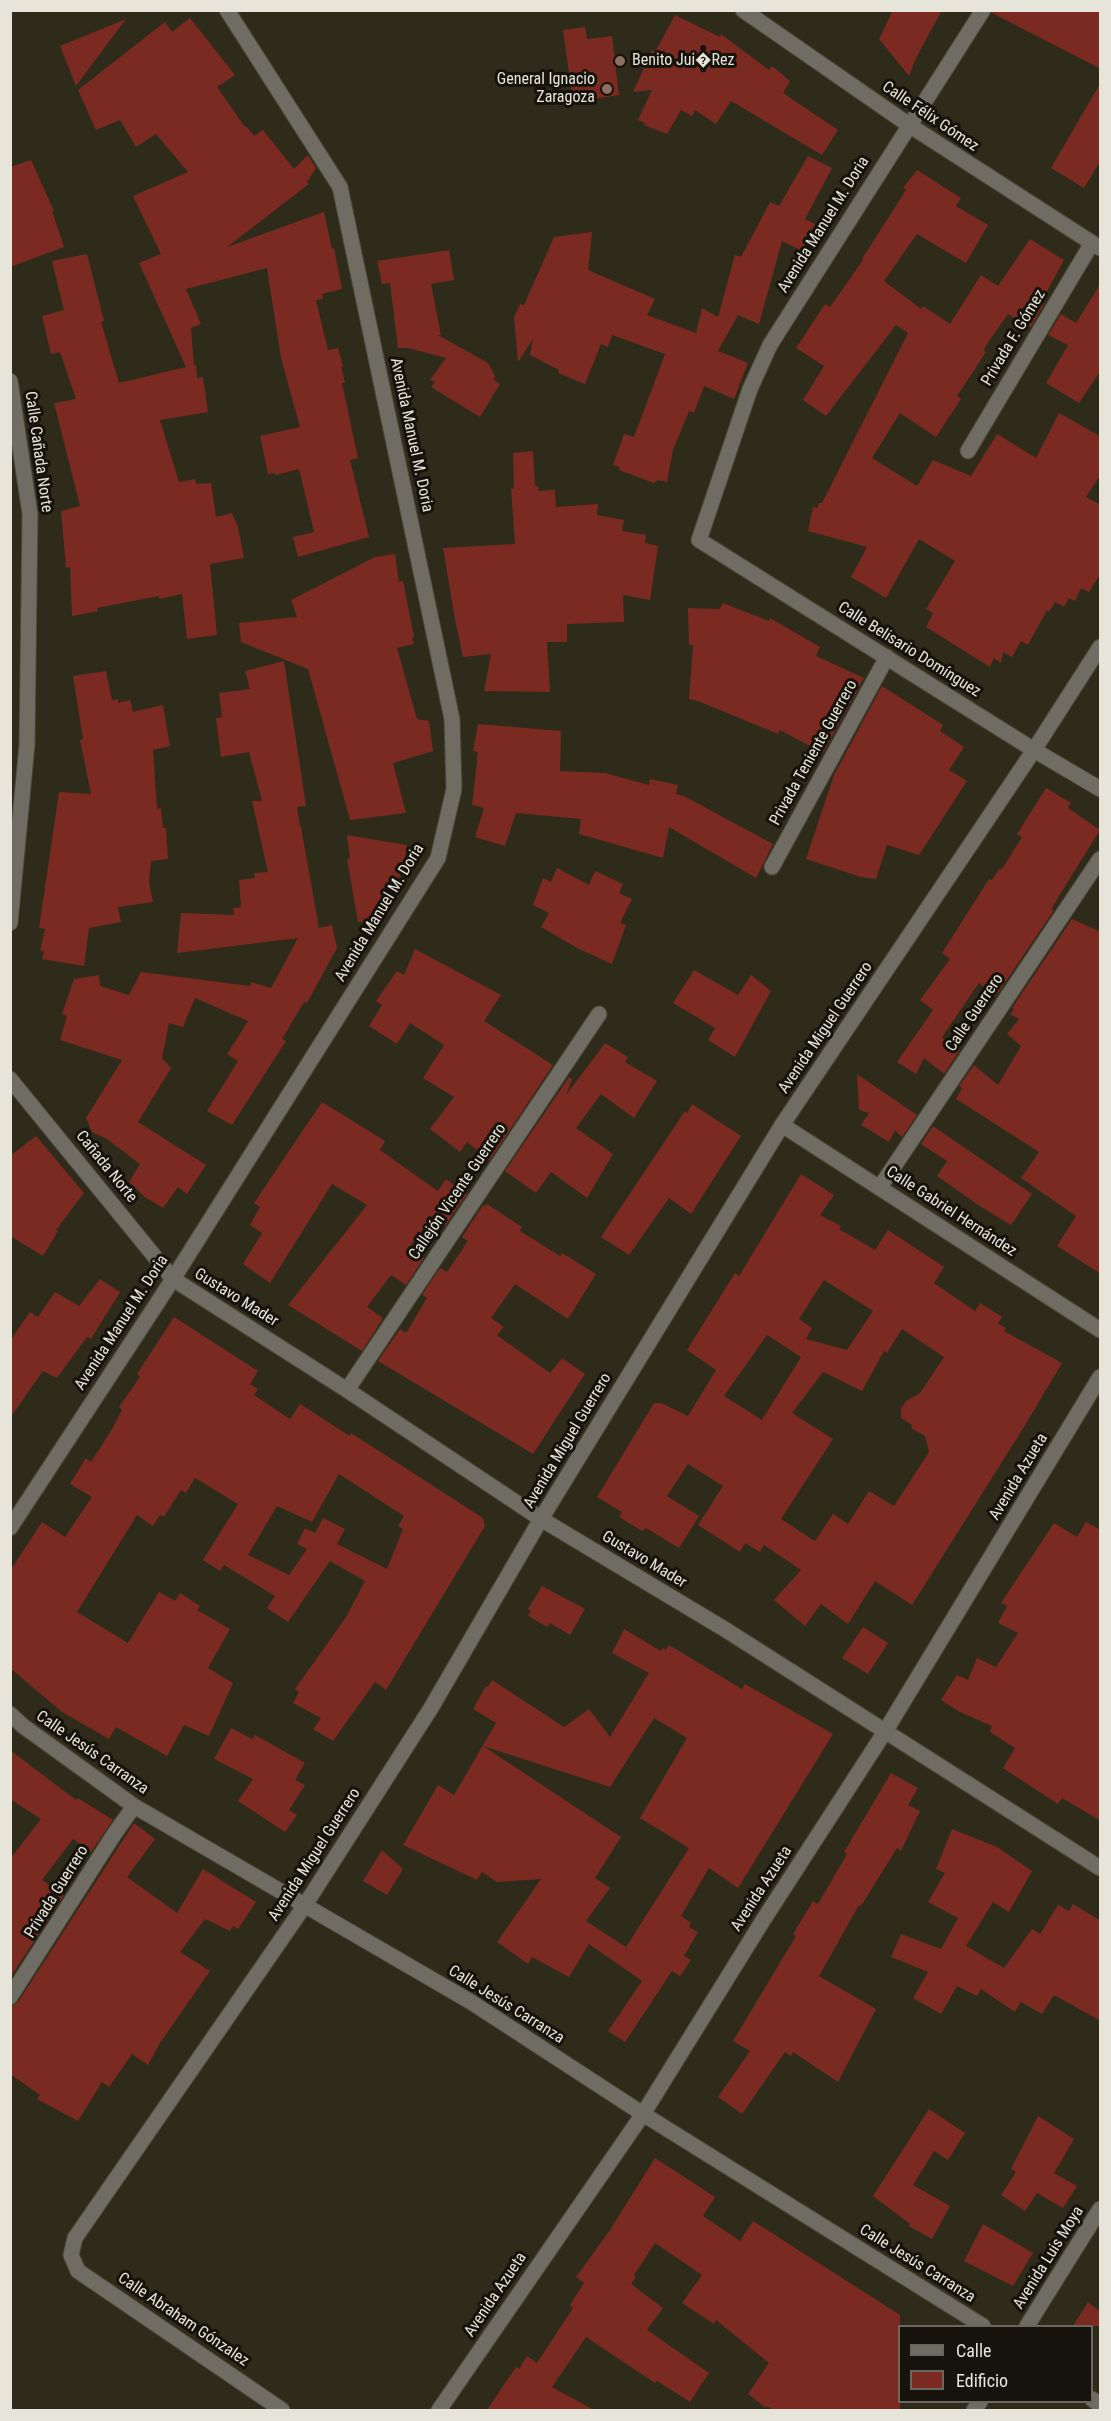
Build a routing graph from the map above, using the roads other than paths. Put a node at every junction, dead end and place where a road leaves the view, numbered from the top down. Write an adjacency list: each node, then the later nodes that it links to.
1 (227, 10): 20 (street, Avenida Manuel M. Doria)
2 (743, 10): 4 (street, Calle Félix Gómez)
3 (983, 10): 4 (street, Avenida Manuel M. Doria)
4 (909, 126): 5 (street, Calle Félix Gómez); 8 (street, Avenida Manuel M. Doria)
5 (1096, 245): 7 (street, Privada F. Gómez)
6 (10, 381): 15 (street, Calle Cañada Norte)
7 (968, 451)
8 (699, 540): 10 (street, Calle Belisario Domínguez)
9 (1101, 647): 11 (street, Avenida Miguel Guerrero)
10 (887, 657): 11 (street, Calle Belisario Domínguez); 14 (street, Privada Teniente Guerrero)
11 (1034, 750): 12 (street, Calle Belisario Domínguez); 18 (street, Avenida Miguel Guerrero)
12 (1101, 789)
13 (1101, 859): 19 (street, Calle Guerrero)
14 (772, 867)
15 (10, 923)
16 (599, 1014): 23 (street, Callejón Vicente Guerrero)
17 (10, 1079): 20 (street, Cañada Norte)
18 (782, 1125): 19 (street, Calle Gabriel Hernández); 24 (street, Avenida Miguel Guerrero)
19 (880, 1187): 21 (street, Calle Gabriel Hernández)
20 (173, 1279): 23 (street, Gustavo Mader); 25 (street, Avenida Manuel M. Doria)
21 (1101, 1330)
22 (1101, 1377): 27 (street, Avenida Azueta)
23 (347, 1390): 24 (street, Gustavo Mader)
24 (541, 1519): 27 (street, Gustavo Mader); 30 (street, Avenida Miguel Guerrero)
25 (10, 1528)
26 (10, 1714): 28 (street, Calle Jesús Carranza)
27 (886, 1730): 29 (street, Gustavo Mader); 32 (street, Avenida Azueta)
28 (134, 1806): 30 (street, Calle Jesús Carranza); 31 (street, Privada Guerrero)
29 (1101, 1868)
30 (305, 1905): 32 (street, Calle Jesús Carranza); 34 (street, Avenida Miguel Guerrero)
31 (10, 1997)
32 (643, 2114): 35 (street, Calle Jesús Carranza); 38 (street, Avenida Azueta)
33 (1101, 2209): 36 (street, Avenida Luis Moya)
34 (71, 2255): 37 (street, Calle Abraham Gónzalez)
35 (981, 2325)
36 (1028, 2325)
37 (282, 2410)
38 (439, 2410)

